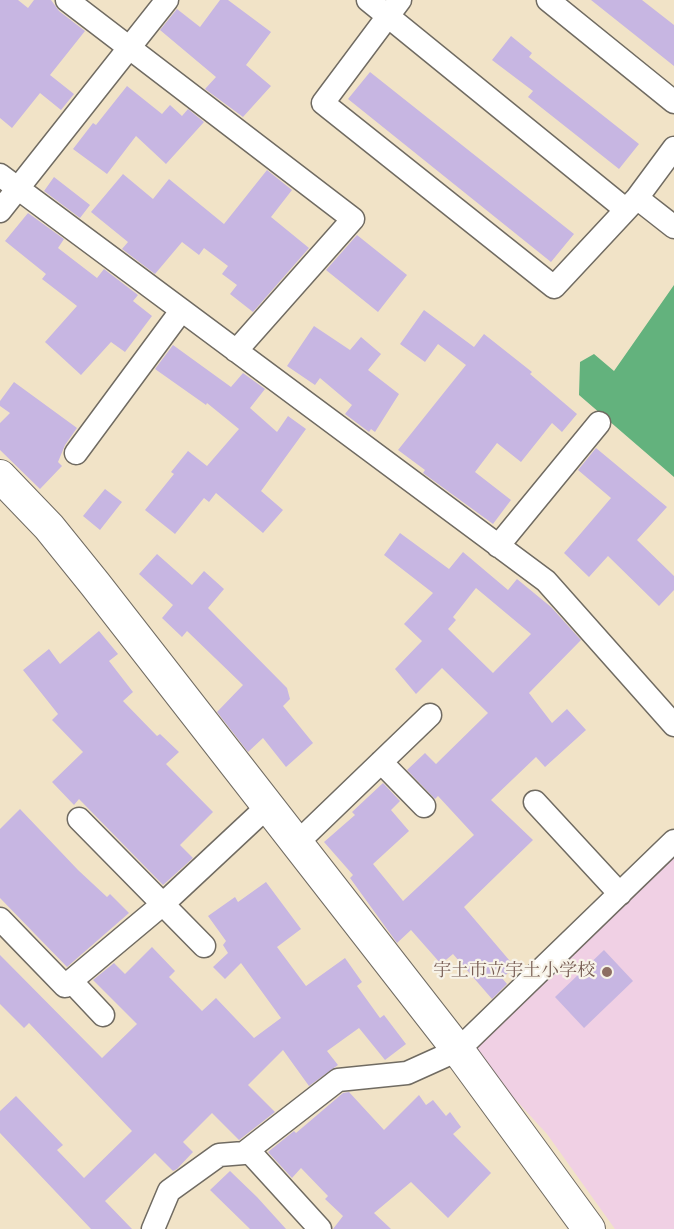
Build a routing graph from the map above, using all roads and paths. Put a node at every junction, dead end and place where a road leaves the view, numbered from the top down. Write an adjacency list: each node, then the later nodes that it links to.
1 (67, 0): 6 (street)
2 (167, 0): 6 (street)
3 (368, 0): 5 (street)
4 (548, 0): 7 (street)
5 (394, 7): 10 (street); 10 (street)
6 (129, 48): 9 (street); 14 (street)
7 (674, 102)
8 (674, 148): 10 (street)
9 (9, 182): 11 (street); 13 (street)
10 (631, 204): 12 (street)
11 (0, 211)
12 (674, 227)
13 (181, 310): 14 (street); 16 (street)
14 (236, 351): 18 (street)
15 (599, 423): 18 (street)
16 (76, 453)
17 (0, 476): 23 (street)
18 (498, 546): 20 (street)
19 (430, 715): 21 (street)
20 (674, 725)
21 (381, 762): 24 (street); 27 (street)
22 (535, 802): 28 (street)
23 (268, 806): 27 (street); 29 (street)
24 (424, 806)
25 (79, 819): 29 (street)
26 (674, 841): 28 (street)
27 (297, 843): 34 (street)
28 (620, 894): 34 (street)
29 (163, 904): 31 (street); 32 (street)
30 (0, 919): 32 (street)
31 (204, 946)
32 (70, 981): 33 (street)
33 (103, 1015)
34 (459, 1050): 35 (street); 38 (street)
35 (248, 1150): 36 (street); 37 (street)
36 (153, 1229)
37 (320, 1229)
38 (589, 1229)

